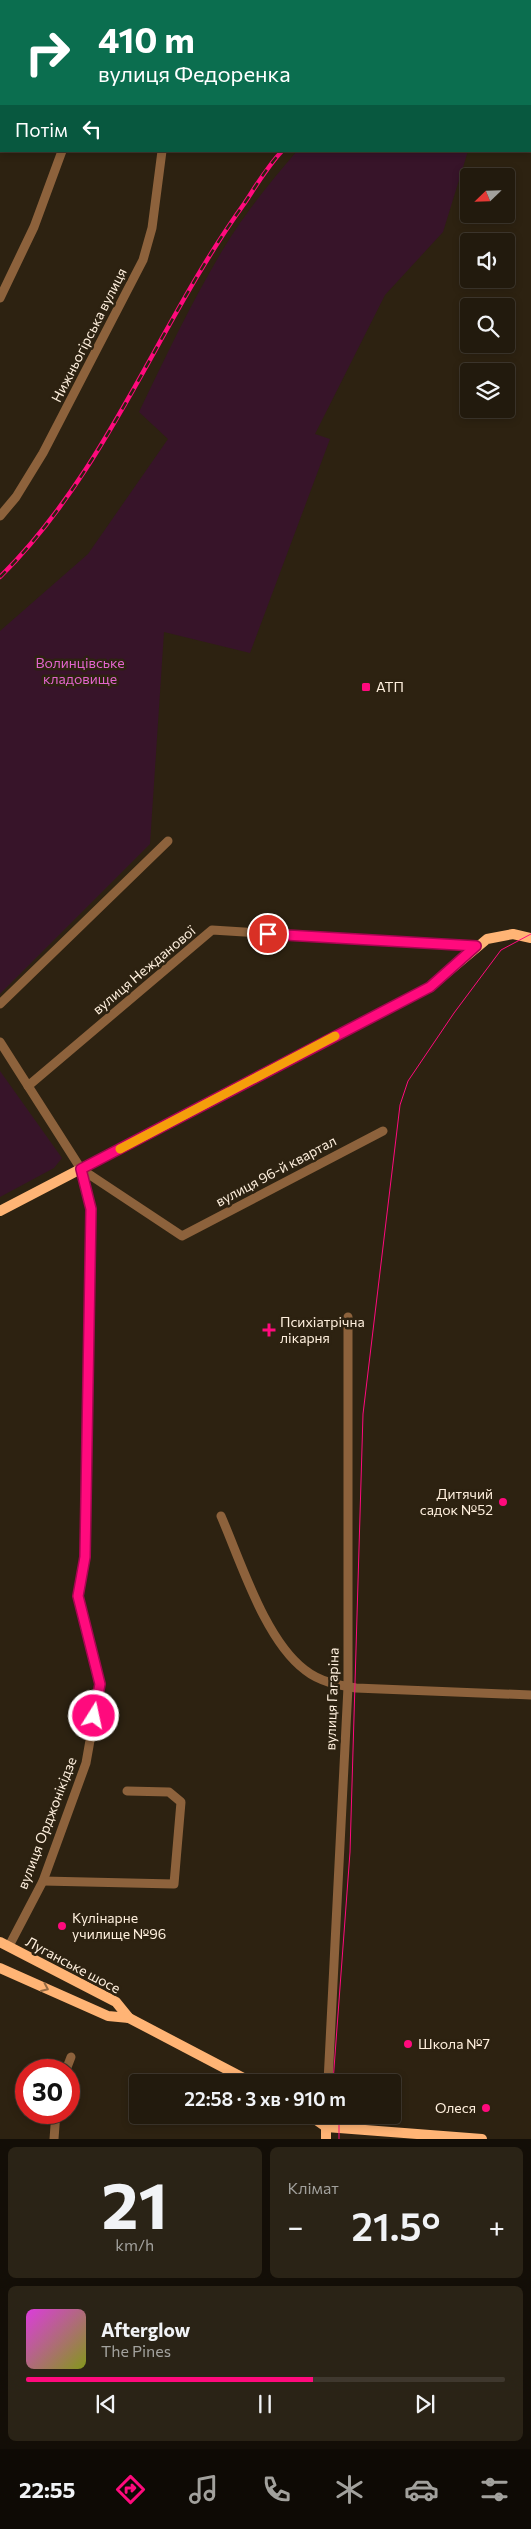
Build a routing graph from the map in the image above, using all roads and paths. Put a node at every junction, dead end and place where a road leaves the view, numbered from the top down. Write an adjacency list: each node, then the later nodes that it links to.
1 (62, 152): 3 (street)
2 (162, 152): 4 (street, Нижньогірська вулиця)
3 (0, 298)
4 (0, 516)
5 (168, 841): 8 (street)
6 (531, 938): 7 (main road)
7 (476, 946): 10 (street, вулиця Нежданової); 12 (main road)
8 (0, 1004)
9 (0, 1042): 10 (street)
10 (28, 1086): 12 (street)
11 (384, 1131): 12 (street, вулиця 96-й квартал)
12 (81, 1169): 13 (main road); 19 (street, вулиця Орджонікідзе)
13 (0, 1210)
14 (348, 1317): 16 (street, вулиця Гагаріна)
15 (221, 1516): 16 (street)
16 (348, 1686): 17 (street); 24 (street, вулиця Гагаріна)
17 (531, 1696)
18 (128, 1791): 19 (street)
19 (43, 1881): 20 (street, вулиця Орджонікідзе)
20 (4, 1944): 22 (main road, Луганське шосе)
21 (0, 1968): 22 (main road, Луганське шосе, one-way to 22)
22 (129, 2018): 23 (main road, Луганське шосе)
23 (236, 2074)
24 (328, 2074)
25 (55, 2124): 29 (street)
26 (322, 2124): 28 (main road)
27 (326, 2124): 28 (street)
28 (326, 2127): 30 (main road); 31 (main road)
29 (54, 2139)
30 (326, 2139)
31 (474, 2139): 32 (main road)
32 (482, 2139)

